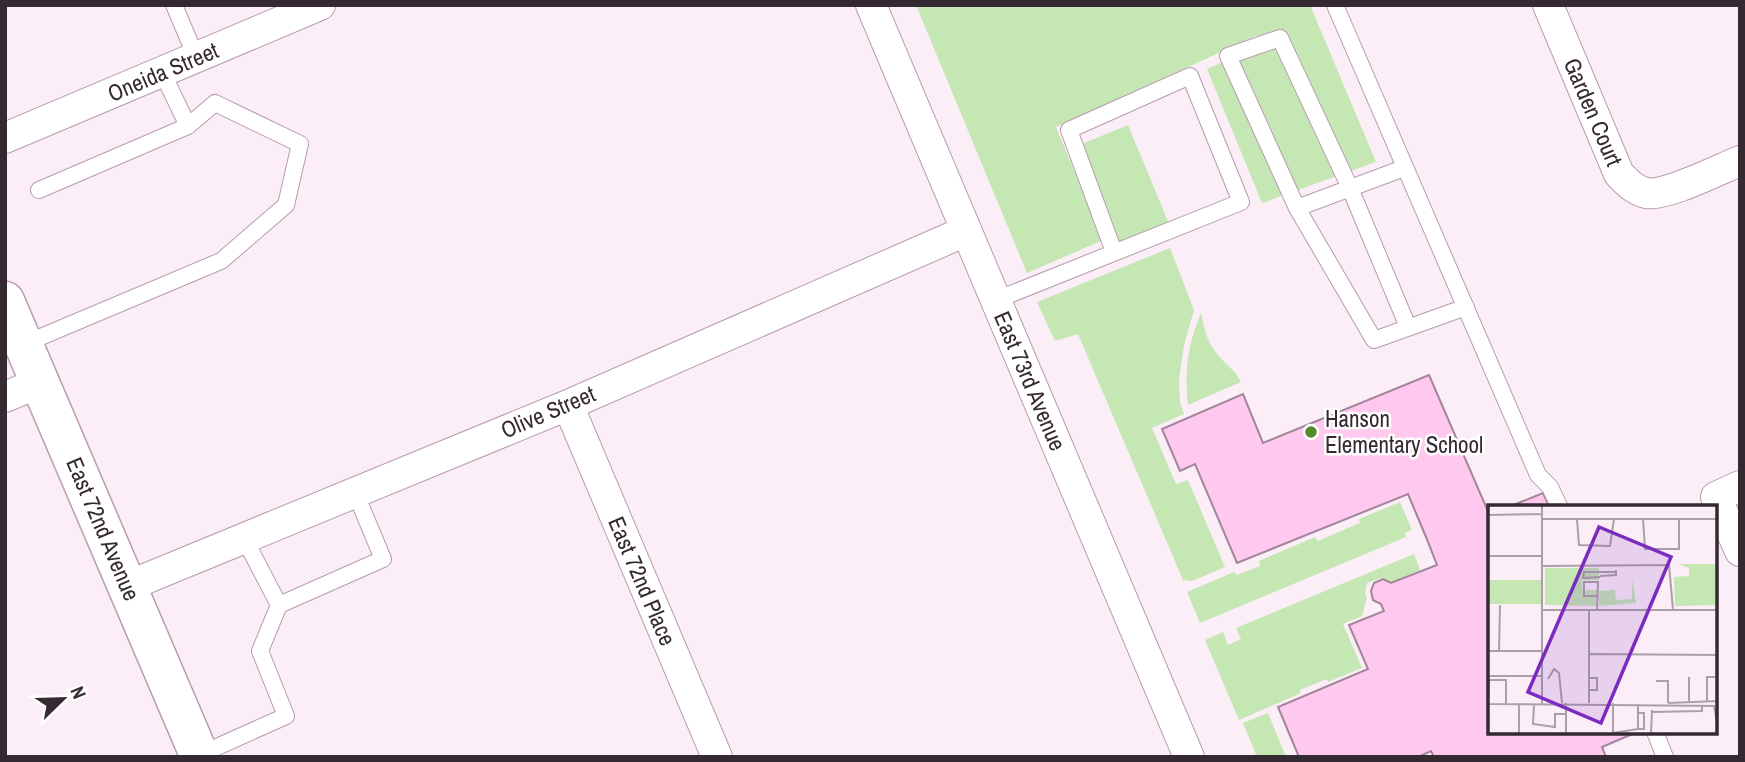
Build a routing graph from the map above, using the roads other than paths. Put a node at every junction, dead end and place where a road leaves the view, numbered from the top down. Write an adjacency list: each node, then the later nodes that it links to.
1 (174, 5): 6 (lane)
2 (320, 5): 6 (street, Oneida Street)
3 (871, 5): 15 (street, East 73rd Avenue)
4 (1335, 5): 11 (lane)
5 (1548, 5): 10 (street, Garden Court)
6 (197, 57): 7 (street, Oneida Street)
7 (162, 72): 8 (lane); 9 (street, Oneida Street)
8 (188, 126): 13 (lane); 21 (lane)
9 (5, 138)
10 (1740, 160)
11 (1404, 168): 12 (lane); 19 (lane)
12 (1350, 188): 14 (lane); 14 (lane); 20 (lane)
13 (38, 190)
14 (1297, 208): 20 (lane)
15 (966, 231): 17 (street, East 73rd Avenue); 24 (street, Olive Street)
16 (1114, 252): 16 (lane); 17 (lane)
17 (996, 300): 35 (street, East 73rd Avenue)
18 (5, 301): 21 (main road, East 72nd Avenue)
19 (1466, 307): 20 (lane); 27 (lane)
20 (1408, 327)
21 (24, 344): 22 (main road, East 72nd Avenue)
22 (41, 383): 23 (street); 30 (main road, East 72nd Avenue)
23 (5, 397)
24 (568, 405): 26 (street, Olive Street); 34 (street, East 72nd Place)
25 (1740, 486): 29 (street)
26 (355, 492): 28 (street, Olive Street); 31 (lane)
27 (1559, 505)
28 (244, 538): 30 (street, Olive Street); 31 (lane)
29 (1740, 551)
30 (128, 586): 33 (main road, East 72nd Avenue)
31 (279, 606): 33 (lane)
32 (1656, 734): 36 (lane)
33 (200, 756)
34 (717, 757)
35 (1189, 757)
36 (1665, 757)

